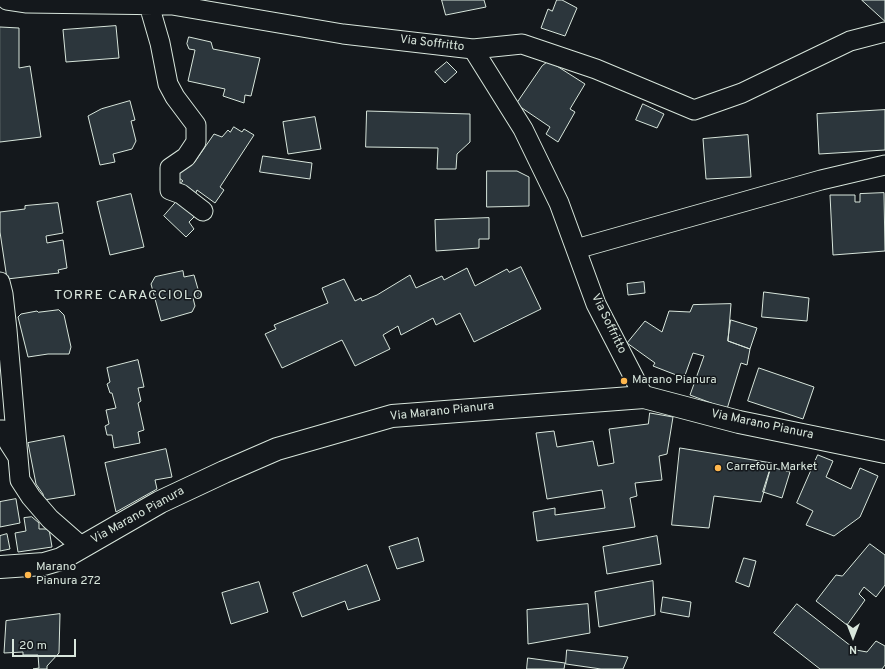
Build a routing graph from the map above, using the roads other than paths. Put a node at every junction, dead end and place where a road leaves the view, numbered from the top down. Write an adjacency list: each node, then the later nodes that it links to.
1 (7, 0): 2 (street, Via Soffritto)
2 (149, 5): 4 (street, Via Soffritto); 6 (street)
3 (885, 32): 4 (street)
4 (473, 49): 7 (street, Via Soffritto)
5 (885, 165): 7 (street)
6 (203, 211)
7 (576, 249): 9 (street, Via Soffritto)
8 (0, 282): 12 (street)
9 (644, 397): 11 (street, Via Marano Pianura); 13 (street, Via Marano Pianura)
10 (0, 430): 12 (street)
11 (885, 452)
12 (18, 457): 13 (street)
13 (82, 547): 14 (street, Via Marano Pianura)
14 (0, 568)

